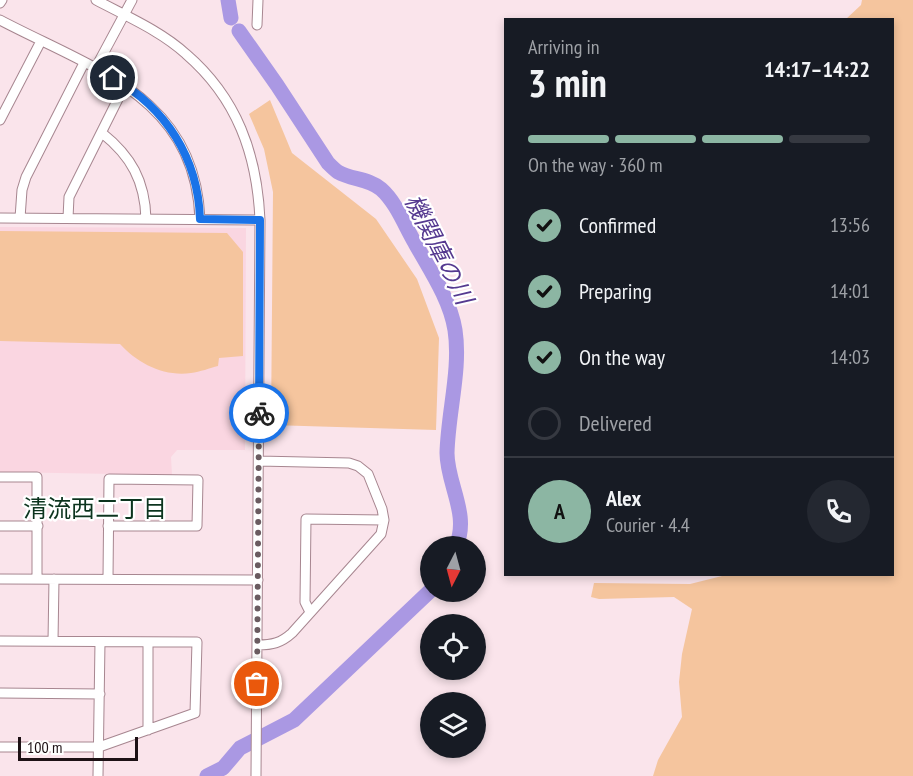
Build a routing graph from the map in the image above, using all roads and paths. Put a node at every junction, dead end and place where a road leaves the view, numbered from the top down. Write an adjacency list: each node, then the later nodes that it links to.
1 (96, 0): 4 (street)
2 (132, 0): 4 (street)
3 (258, 0): 6 (street)
4 (124, 15): 9 (street); 18 (street)
5 (0, 20): 7 (street)
6 (257, 25)
7 (41, 41): 8 (street); 11 (street)
8 (84, 63): 9 (street); 14 (street)
9 (95, 69): 10 (street)
10 (125, 85): 12 (street); 17 (street)
11 (0, 120)
12 (102, 133): 15 (street); 16 (street)
13 (0, 218): 14 (street)
14 (20, 218): 15 (street)
15 (68, 219): 16 (street)
16 (146, 219): 17 (street)
17 (200, 219): 18 (street)
18 (260, 220): 19 (street)
19 (259, 461): 21 (street); 29 (street)
20 (0, 477): 23 (street)
21 (384, 520): 30 (street); 30 (street)
22 (0, 525): 23 (street)
23 (38, 526): 26 (street)
24 (108, 526): 24 (street); 28 (street)
25 (0, 579): 26 (street)
26 (37, 579): 27 (street)
27 (54, 579): 28 (street); 32 (street)
28 (108, 579): 29 (street)
29 (258, 580): 35 (street)
30 (310, 612): 35 (street)
31 (0, 641): 32 (street)
32 (53, 641): 33 (street)
33 (100, 642): 34 (street); 37 (street)
34 (148, 642): 38 (street); 38 (street)
35 (258, 645): 42 (street)
36 (0, 693): 37 (street)
37 (99, 694): 40 (street)
38 (148, 730): 40 (street)
39 (0, 747): 40 (street)
40 (99, 747): 41 (street)
41 (98, 776)
42 (256, 776)

